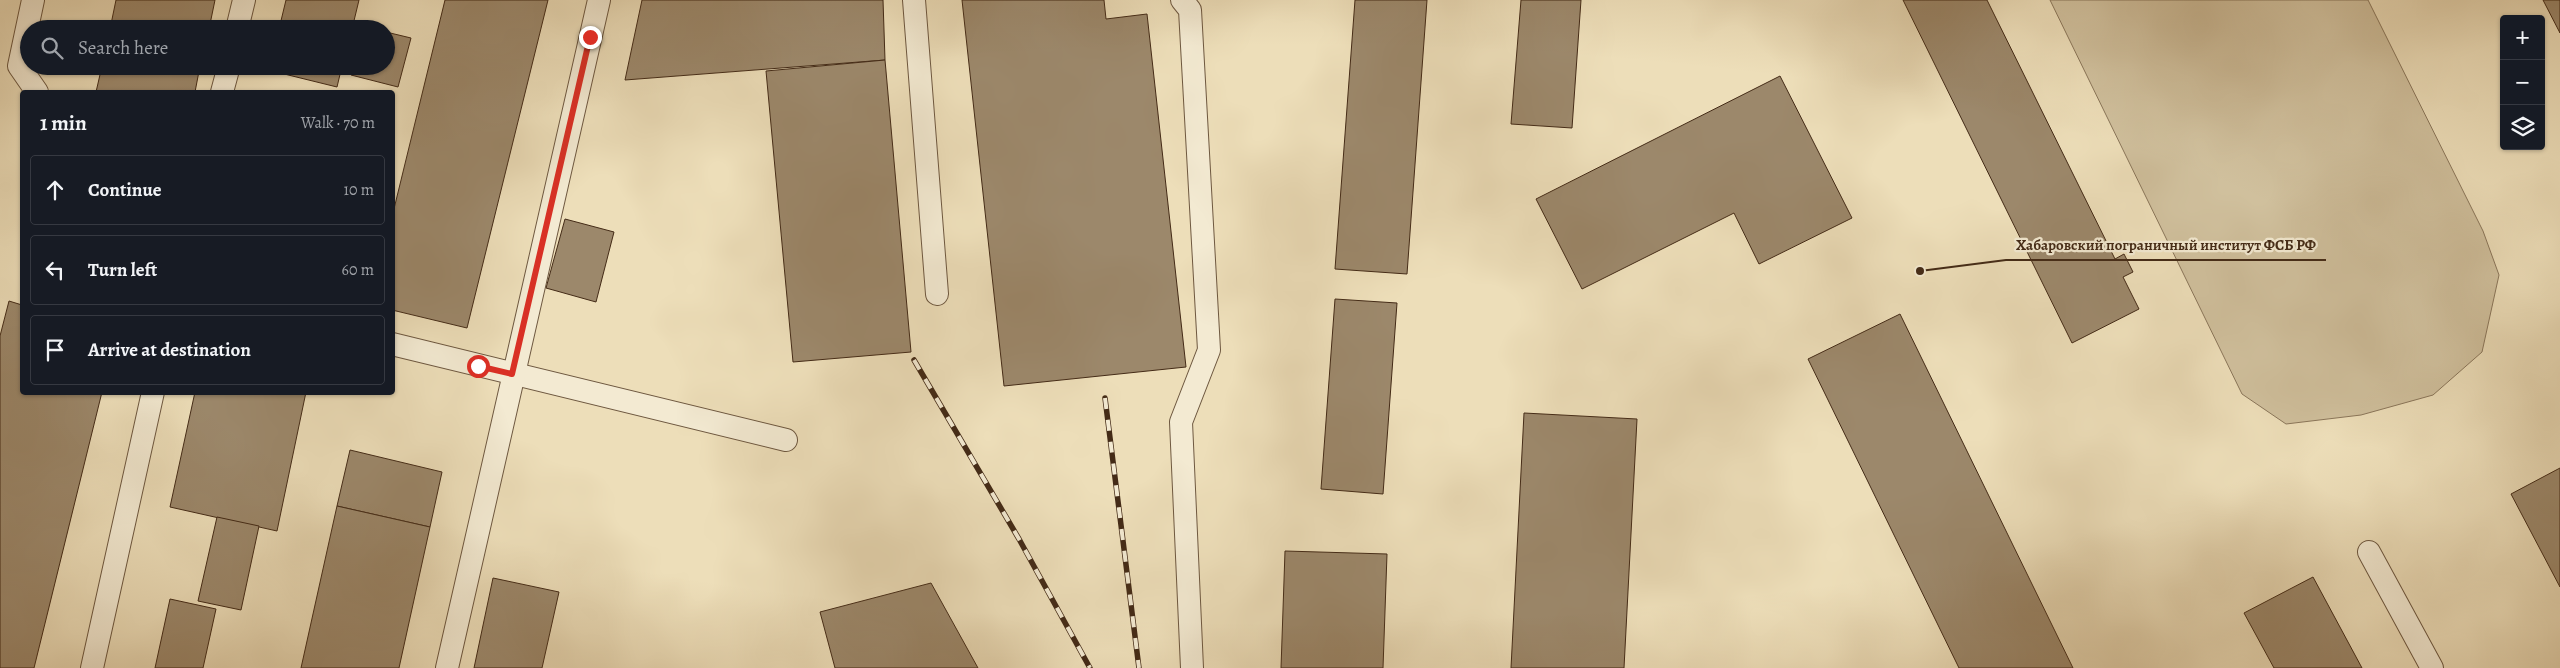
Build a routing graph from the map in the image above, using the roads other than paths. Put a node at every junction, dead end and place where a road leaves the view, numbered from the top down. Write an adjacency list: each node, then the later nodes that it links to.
1 (33, 0): 6 (lane)
2 (244, 0): 7 (lane)
3 (599, 0): 14 (lane)
4 (914, 0): 12 (lane)
5 (1182, 0): 20 (lane)
6 (28, 20)
7 (239, 20)
8 (25, 75): 10 (lane)
9 (227, 75): 11 (lane)
10 (36, 90)
11 (223, 90)
12 (937, 294)
13 (395, 345): 14 (lane)
14 (512, 374): 16 (lane); 19 (lane)
15 (152, 395): 18 (lane)
16 (786, 440)
17 (2369, 552): 21 (lane)
18 (92, 668)
19 (447, 668)
20 (1192, 668)
21 (2432, 668)

